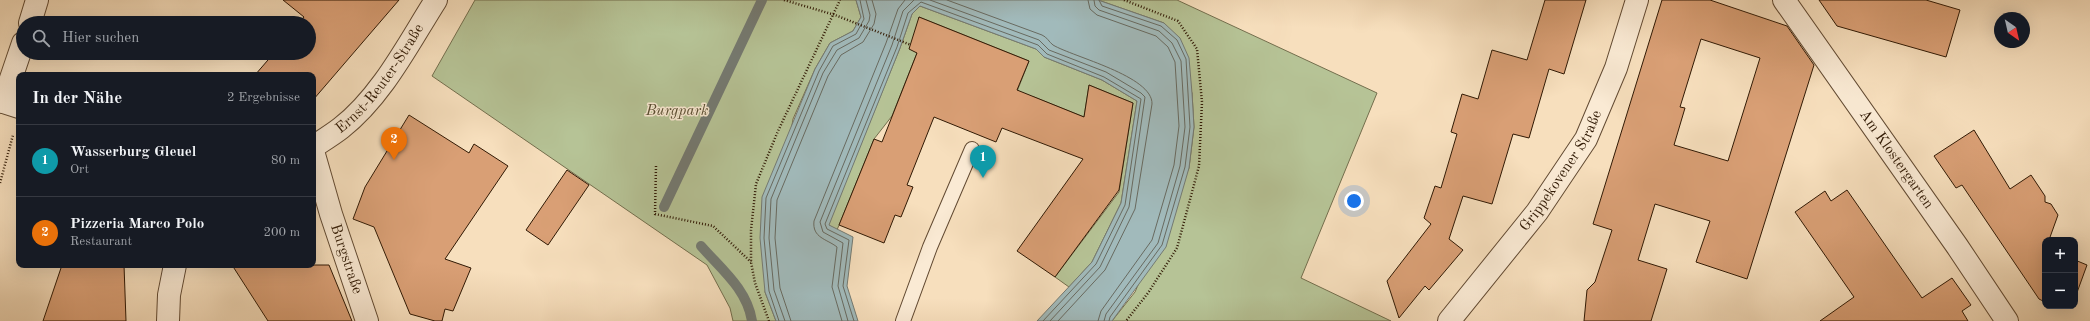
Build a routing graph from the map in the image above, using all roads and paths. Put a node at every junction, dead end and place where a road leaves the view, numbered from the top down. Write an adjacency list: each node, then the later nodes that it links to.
1 (37, 0): 9 (street)
2 (436, 0): 15 (street, Ernst-Reuter-Straße)
3 (784, 0): 8 (path)
4 (840, 0): 8 (path)
5 (1124, 0): 26 (path)
6 (1637, 0): 27 (street, Grippekovener Straße)
7 (1784, 0): 28 (street, Am Klostergarten)
8 (835, 15): 10 (path); 20 (path)
9 (32, 16)
10 (910, 45)
11 (19, 60): 12 (street)
12 (17, 72)
13 (16, 76): 14 (street)
14 (9, 109): 19 (path)
15 (316, 146)
16 (972, 149): 25 (lane)
17 (316, 162): 23 (street, Burgstraße)
18 (656, 166): 20 (path)
19 (0, 183)
20 (751, 262): 24 (path)
21 (174, 268): 22 (street)
22 (168, 321)
23 (367, 321)
24 (768, 321)
25 (903, 321)
26 (1126, 321)
27 (1449, 321)
28 (2007, 321)

